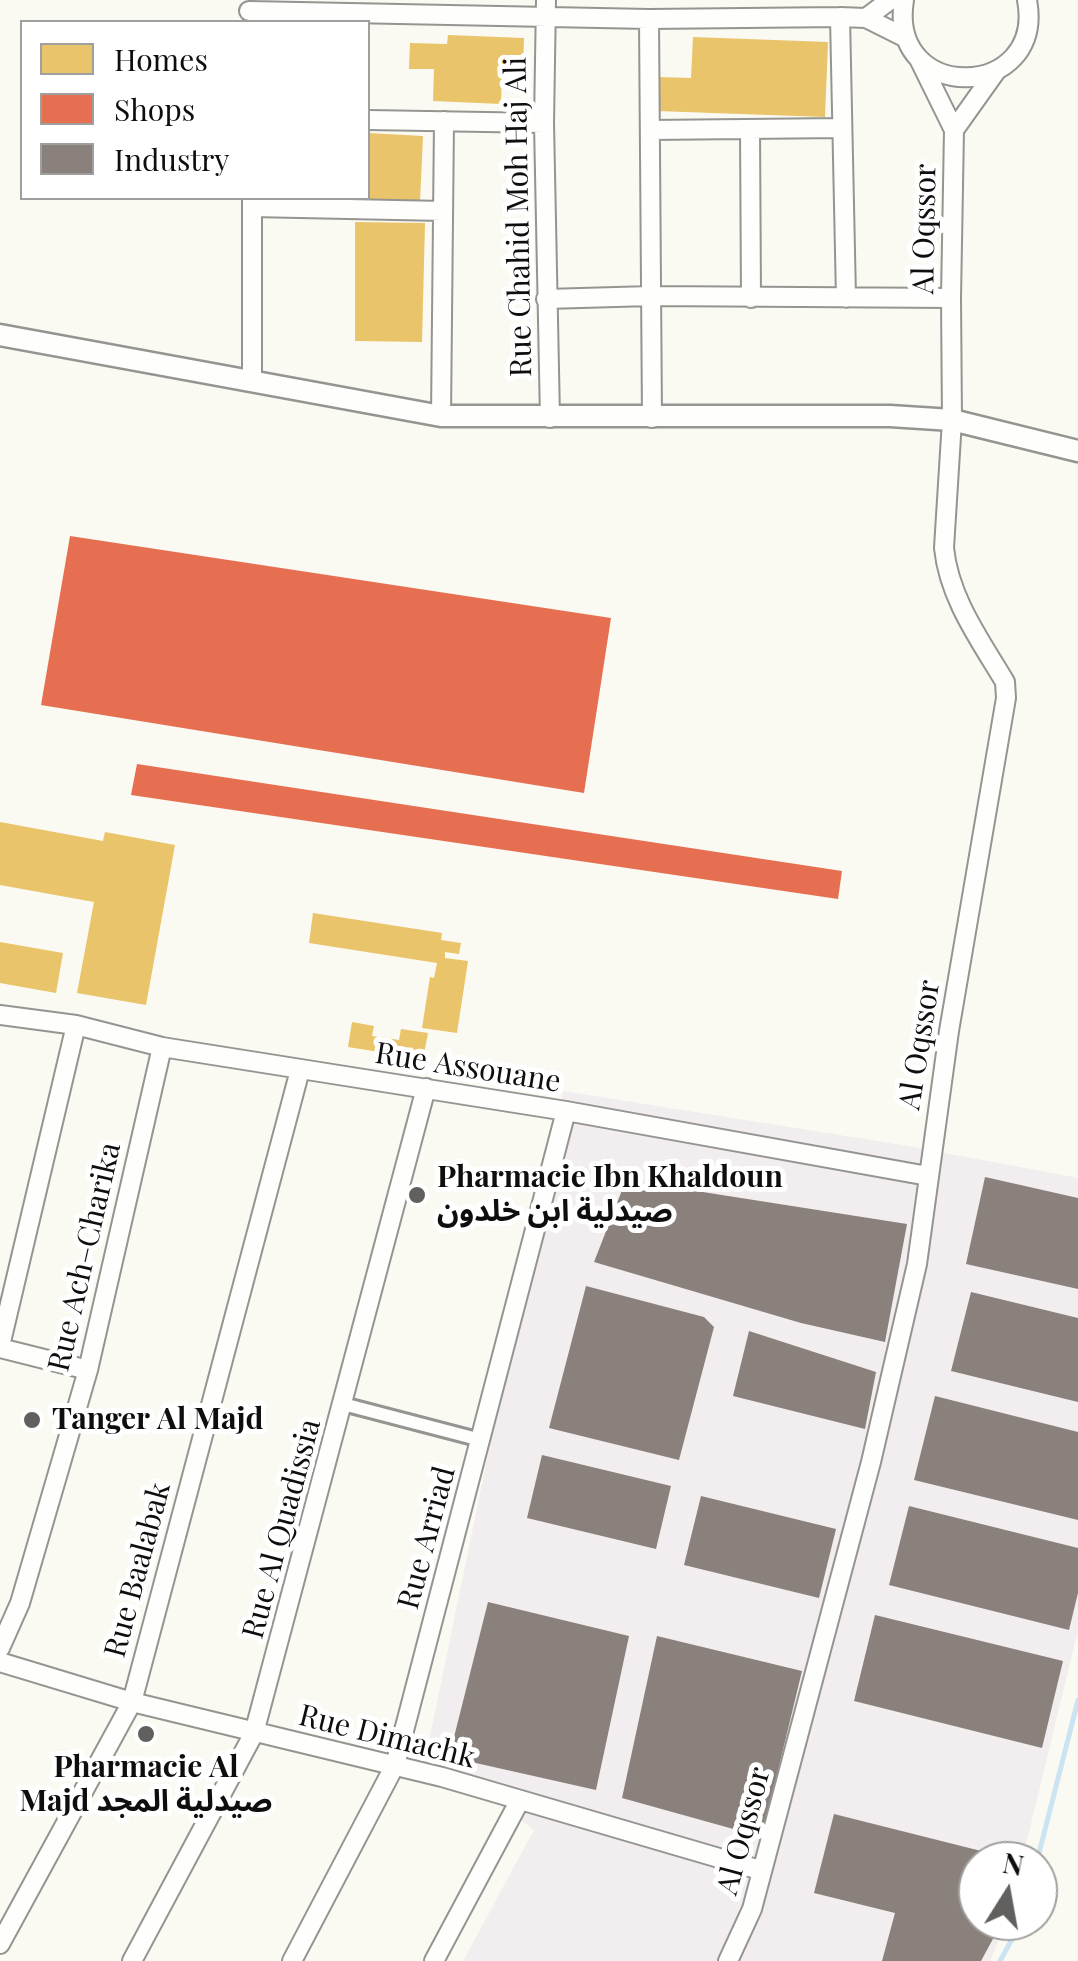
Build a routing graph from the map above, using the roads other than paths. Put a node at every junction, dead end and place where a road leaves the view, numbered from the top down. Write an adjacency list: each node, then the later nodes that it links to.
1 (890, 0): 8 (street)
2 (904, 0): 10 (street)
3 (1027, 0): 12 (street, Al Oqssor)
4 (439, 8): 5 (street); 6 (street)
5 (546, 8): 9 (street); 15 (street, Rue Chahid Moh Haj Ali)
6 (249, 11)
7 (840, 17): 8 (street); 9 (street); 16 (street)
8 (866, 18): 10 (street)
9 (649, 19): 18 (street)
10 (906, 38): 11 (street, Al Oqssor)
11 (919, 59): 12 (street); 19 (street, Al Oqssor)
12 (996, 71): 19 (street, Al Oqssor)
13 (370, 120): 14 (street)
14 (444, 121): 15 (street); 21 (street)
15 (544, 123): 26 (street, Rue Chahid Moh Haj Ali)
16 (841, 128): 17 (street); 24 (street)
17 (750, 129): 18 (street); 23 (street)
18 (650, 130): 22 (street)
19 (954, 130): 25 (street, Al Oqssor)
20 (252, 202): 21 (street); 28 (street)
21 (442, 212): 29 (street)
22 (651, 296): 23 (street); 26 (street); 31 (street)
23 (750, 298): 24 (street)
24 (846, 298): 25 (street)
25 (951, 298): 32 (street, Al Oqssor)
26 (546, 299): 30 (street, Rue Chahid Moh Haj Ali)
27 (0, 335): 28 (street)
28 (252, 382): 29 (street)
29 (441, 416): 30 (street)
30 (550, 418): 31 (street)
31 (652, 418): 32 (street)
32 (952, 420): 33 (street); 40 (street, Al Oqssor)
33 (1078, 450)
34 (0, 1014): 35 (street, Rue Assouane)
35 (76, 1026): 36 (street, Rue Assouane); 41 (street)
36 (162, 1047): 37 (street, Rue Assouane); 42 (street, Rue Ach–Charika)
37 (300, 1070): 38 (street, Rue Assouane); 47 (street, Rue Baalabak)
38 (426, 1088): 39 (street, Rue Assouane); 43 (street, Rue Al Quadissia)
39 (566, 1111): 40 (street, Rue Assouane); 44 (street, Rue Arriad)
40 (928, 1176): 51 (street, Al Oqssor)
41 (0, 1347): 42 (street)
42 (88, 1370): 45 (street, Rue Ach–Charika)
43 (343, 1404): 44 (street); 48 (street, Rue Al Quadissia)
44 (481, 1440): 49 (street, Rue Arriad)
45 (0, 1648)
46 (0, 1662): 47 (street, Rue Dimachk)
47 (132, 1702): 48 (street, Rue Dimachk); 52 (street, Rue Baalabak)
48 (254, 1733): 49 (street, Rue Dimachk); 53 (street, Rue Al Quadissia)
49 (395, 1765): 50 (street, Rue Dimachk); 54 (street, Rue Arriad)
50 (520, 1800): 51 (street, Rue Dimachk); 55 (street)
51 (760, 1870): 56 (street, Al Oqssor)
52 (0, 1944)
53 (132, 1961)
54 (292, 1961)
55 (434, 1961)
56 (728, 1961)

